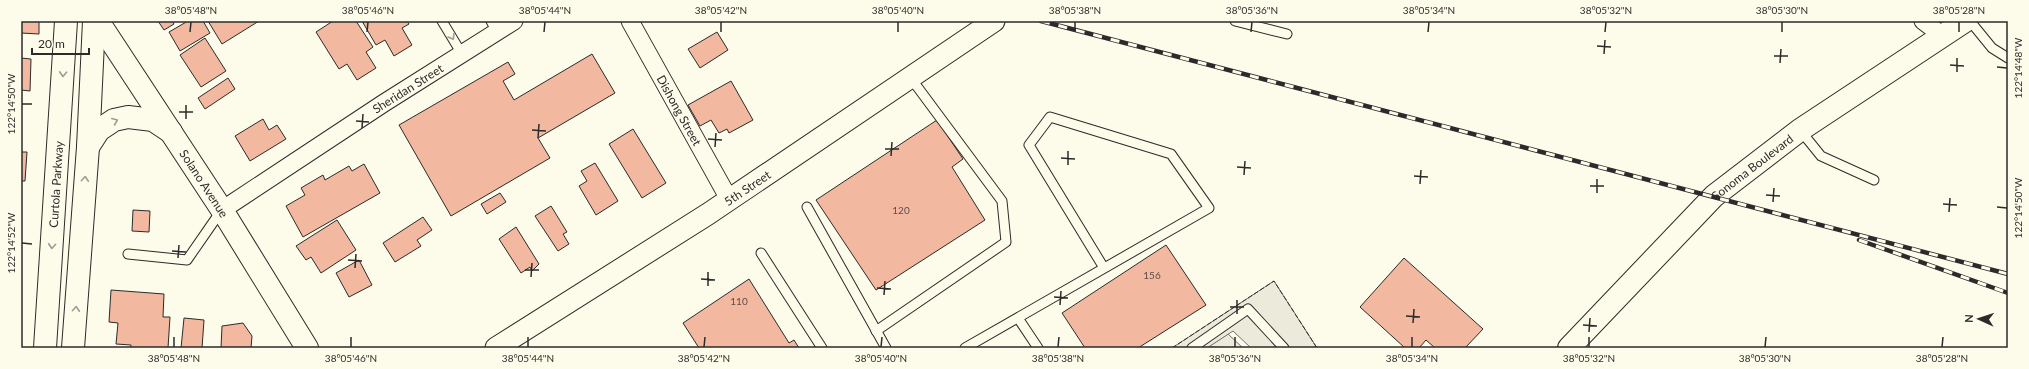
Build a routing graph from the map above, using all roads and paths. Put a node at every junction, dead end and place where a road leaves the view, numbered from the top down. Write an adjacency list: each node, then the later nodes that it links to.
1 (66, 21): 30 (main road, Curtola Parkway, one-way to 30)
2 (94, 21): 20 (main road)
3 (98, 21): 19 (main road, Solano Avenue)
4 (442, 21): 15 (lane, one-way to 15)
5 (514, 21): 12 (street, Sheridan Street)
6 (630, 21): 22 (street, Dishong Street)
7 (994, 21): 17 (street, 5th Street)
8 (1235, 21): 13 (lane)
9 (1923, 21): 14 (street)
10 (1965, 21): 14 (main road, Sonoma Boulevard)
11 (1970, 21): 16 (lane)
12 (494, 26): 15 (street, Sheridan Street)
13 (1287, 34)
14 (1943, 36): 18 (main road, Sonoma Boulevard)
15 (462, 54): 24 (street, Sheridan Street)
16 (2008, 58)
17 (910, 77): 22 (street, 5th Street); 29 (lane)
18 (1800, 130): 21 (lane); 40 (main road, Sonoma Boulevard)
19 (171, 132): 20 (main road, one-way to 19); 24 (main road, Solano Avenue)
20 (88, 147): 31 (main road, one-way to 20)
21 (1874, 180)
22 (729, 199): 33 (street, 5th Street)
23 (808, 207): 29 (lane)
24 (222, 210): 26 (lane); 32 (main road, Solano Avenue)
25 (761, 253): 34 (lane)
26 (128, 254)
27 (1104, 268): 27 (lane); 28 (lane)
28 (1018, 318): 36 (lane); 37 (lane)
29 (876, 331): 35 (lane)
30 (45, 348)
31 (73, 348)
32 (306, 348)
33 (496, 348)
34 (822, 348)
35 (886, 348)
36 (965, 348)
37 (1038, 348)
38 (1192, 348): 39 (lane)
39 (1284, 348)
40 (1569, 348)

